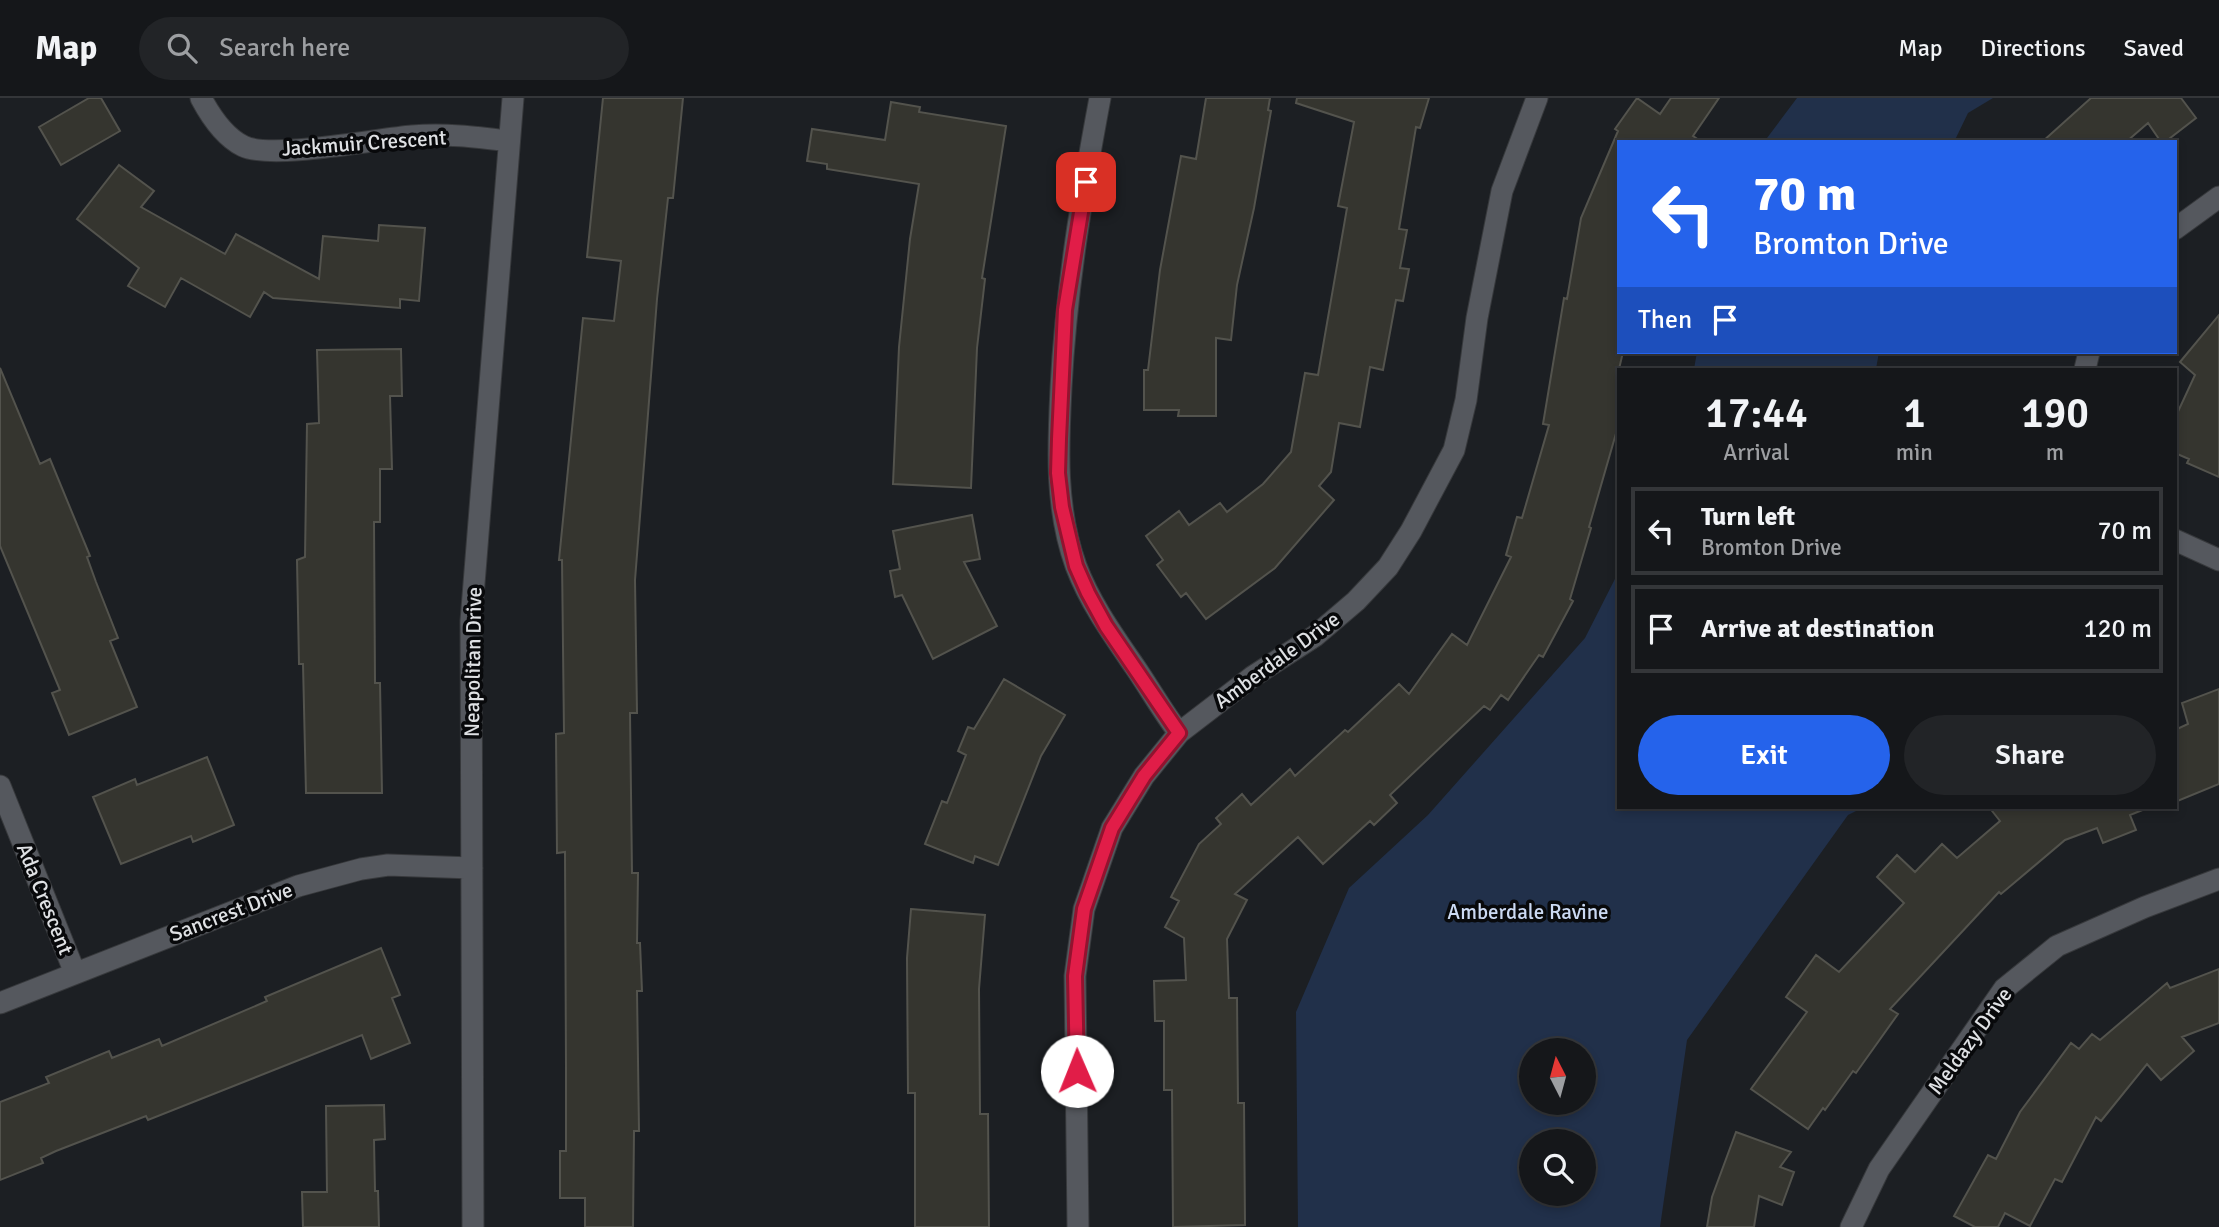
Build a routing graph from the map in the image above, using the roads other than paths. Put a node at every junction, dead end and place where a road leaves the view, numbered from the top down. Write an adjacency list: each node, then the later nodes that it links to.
1 (201, 98): 5 (street, Jackmuir Crescent)
2 (513, 98): 5 (street, Neapolitan Drive)
3 (1100, 98): 10 (street)
4 (1537, 98): 10 (street, Amberdale Drive)
5 (508, 141): 12 (street, Neapolitan Drive)
6 (2219, 197): 7 (street)
7 (2177, 228)
8 (2177, 541): 9 (street)
9 (2219, 560)
10 (1179, 733): 17 (street, Amberdale Drive)
11 (0, 786): 14 (street, Ada Crescent)
12 (472, 868): 14 (street, Sancrest Drive); 16 (street, Neapolitan Drive)
13 (2219, 879): 18 (street, Meldazy Drive)
14 (75, 973): 15 (street, Sancrest Drive)
15 (0, 1003)
16 (473, 1227)
17 (1078, 1227)
18 (1851, 1227)

